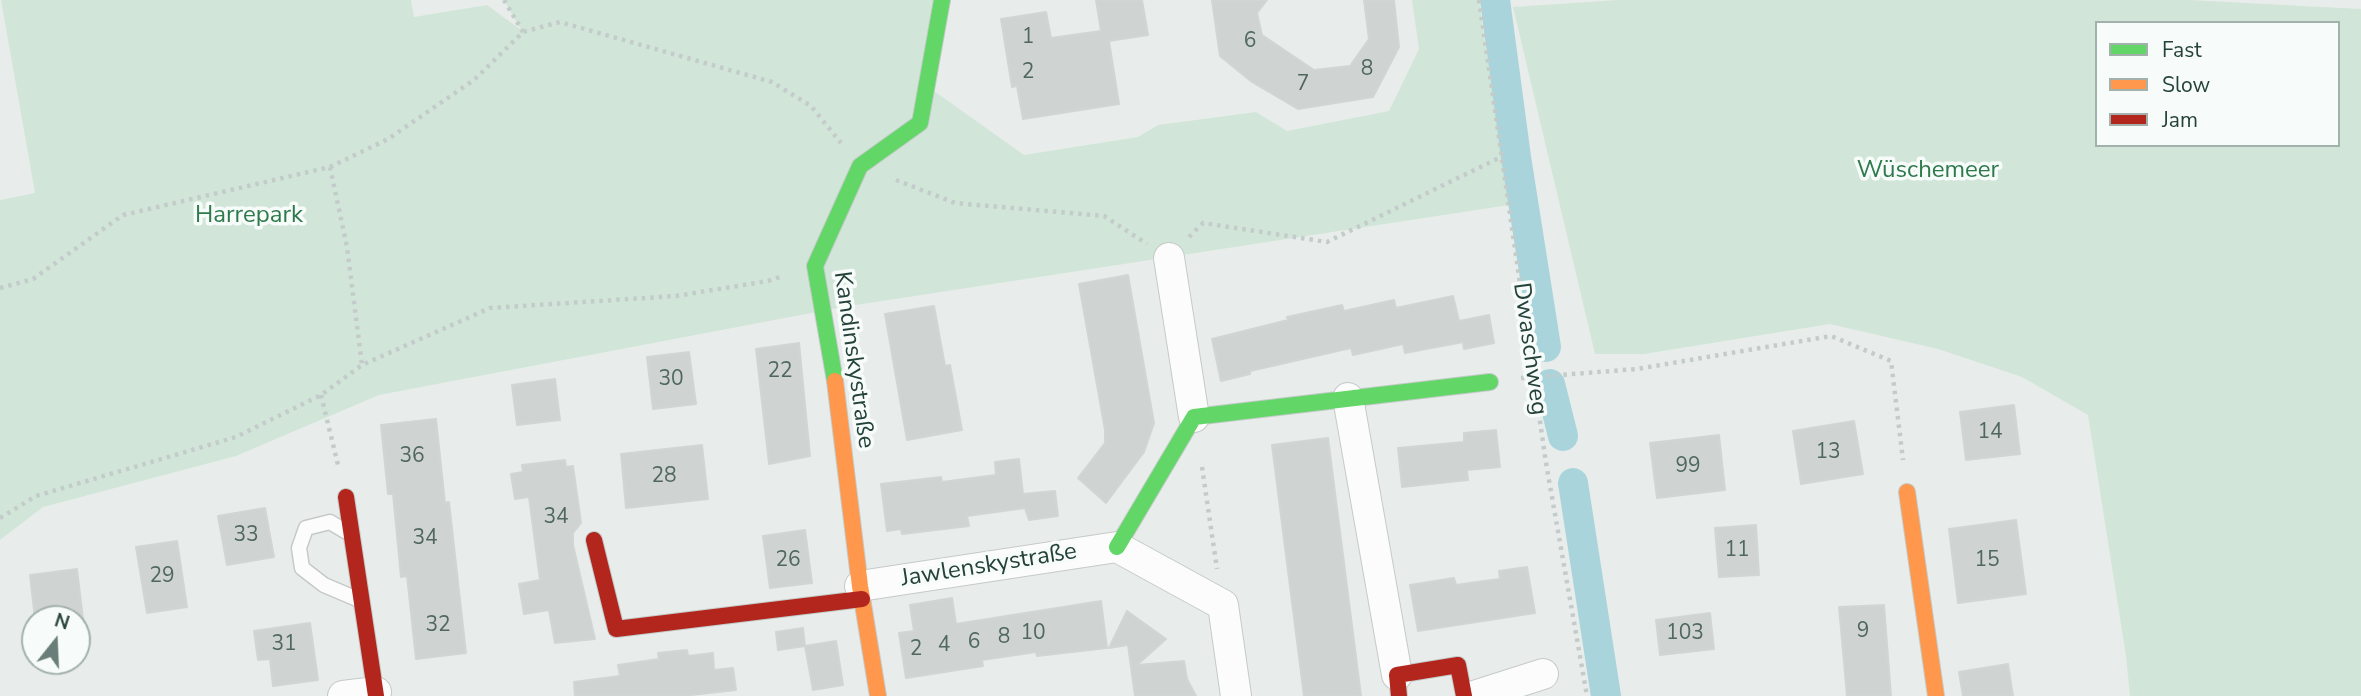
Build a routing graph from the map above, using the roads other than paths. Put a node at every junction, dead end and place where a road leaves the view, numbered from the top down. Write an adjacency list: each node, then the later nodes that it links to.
1 (942, 0): 11 (street, Kandinskystraße)
2 (1169, 258): 5 (street)
3 (1490, 382): 4 (street)
4 (1348, 398): 5 (street); 14 (street)
5 (1194, 416): 9 (street)
6 (1907, 492): 21 (street)
7 (346, 497): 10 (street)
8 (594, 540): 11 (street)
9 (1117, 547): 11 (street, Jawlenskystraße); 18 (street)
10 (354, 550): 12 (street); 12 (lane)
11 (861, 592): 17 (street, Kandinskystraße)
12 (362, 601): 15 (street)
13 (1543, 674): 20 (street)
14 (1398, 686): 19 (street)
15 (376, 694): 16 (street)
16 (344, 696)
17 (878, 696)
18 (1236, 696)
19 (1464, 696)
20 (1474, 696)
21 (1936, 696)

